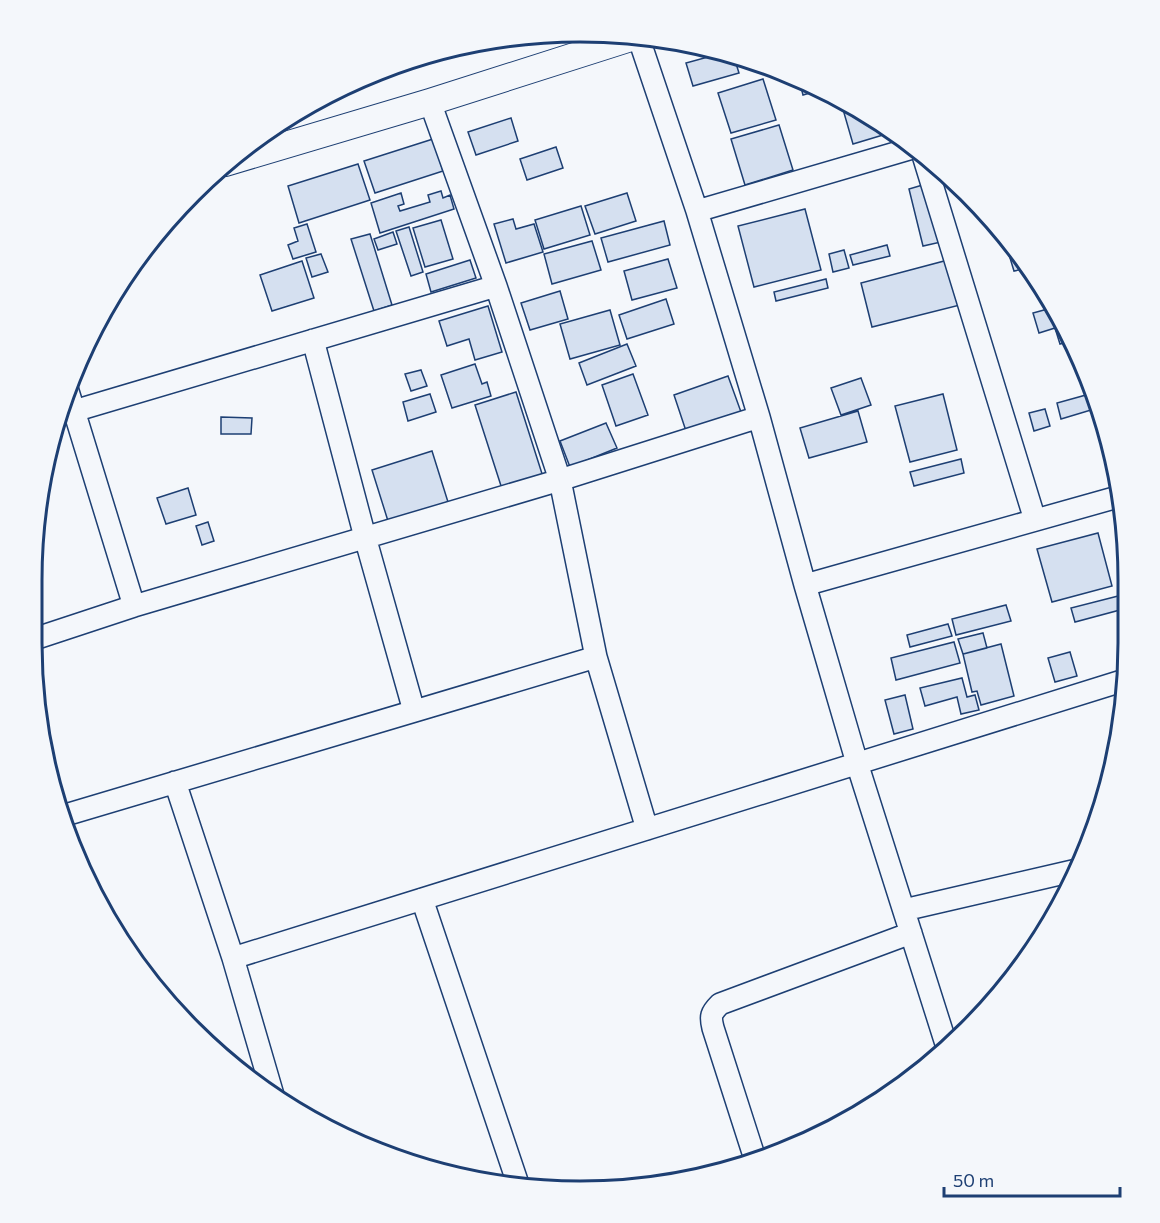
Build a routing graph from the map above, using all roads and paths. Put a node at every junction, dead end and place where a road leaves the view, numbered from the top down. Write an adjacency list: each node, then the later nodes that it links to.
1 (616, 43): 3 (street)
2 (641, 46): 7 (street)
3 (430, 102): 5 (street); 8 (street)
4 (904, 150): 7 (street)
5 (248, 156)
6 (927, 170): 15 (street)
7 (697, 211): 12 (street)
8 (496, 286): 9 (street); 13 (street)
9 (313, 340): 10 (street); 16 (street)
10 (73, 400)
11 (72, 404): 18 (street)
12 (759, 417): 13 (street); 17 (street)
13 (560, 480): 16 (street); 20 (street)
14 (1111, 499): 15 (street)
15 (1035, 520): 17 (street)
16 (365, 537): 18 (street); 22 (street)
17 (805, 585): 23 (street)
18 (134, 606): 19 (street)
19 (42, 636)
20 (596, 657): 22 (street); 26 (street)
21 (1116, 683): 23 (street)
22 (414, 711): 24 (street)
23 (857, 763): 26 (street); 29 (street)
24 (175, 782): 25 (street); 31 (street)
25 (70, 814)
26 (647, 829): 28 (street)
27 (1067, 872): 29 (street)
28 (422, 899): 31 (street); 35 (street)
29 (904, 910): 30 (street)
30 (911, 933): 32 (street); 34 (street)
31 (233, 958): 33 (street)
32 (944, 1038)
33 (269, 1082)
34 (753, 1152)
35 (516, 1177)

